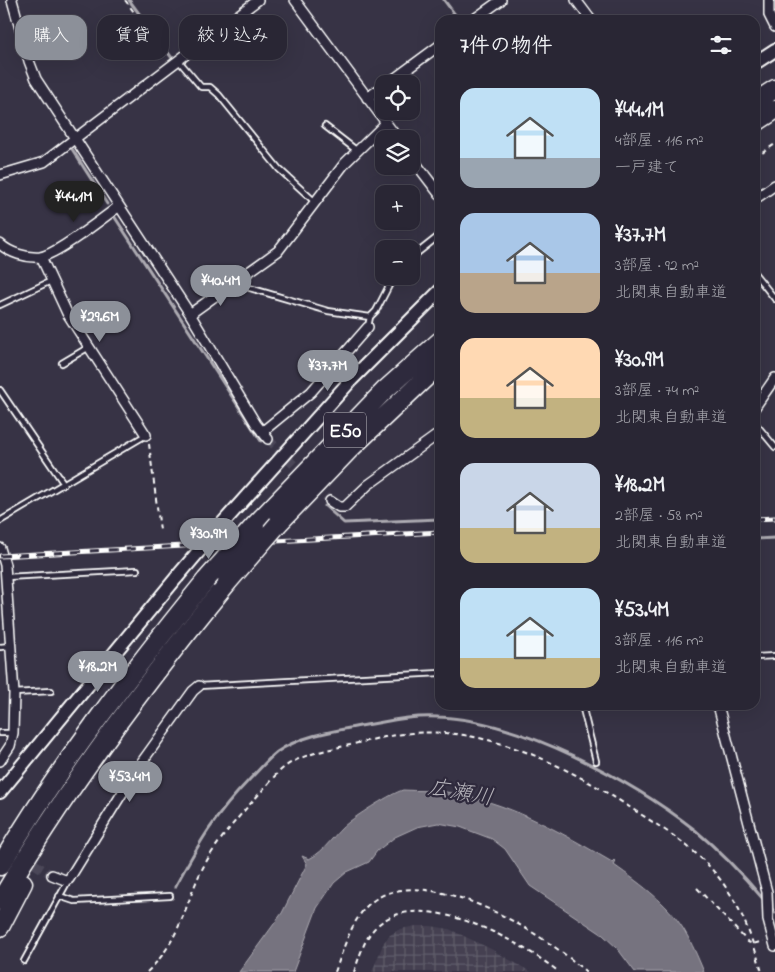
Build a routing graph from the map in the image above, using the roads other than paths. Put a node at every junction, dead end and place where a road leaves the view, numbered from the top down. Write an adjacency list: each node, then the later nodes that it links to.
1 (12, 0): 24 (street)
2 (258, 0): 13 (street)
3 (295, 0): 17 (street)
4 (500, 0): 7 (street)
5 (576, 0): 8 (street)
6 (769, 0): 9 (street)
7 (480, 15)
8 (587, 15)
9 (775, 27)
10 (435, 48): 14 (street)
11 (775, 50): 12 (street)
12 (760, 60)
13 (176, 63): 24 (street); 31 (lane)
14 (398, 75)
15 (775, 89): 18 (highway)
16 (375, 92): 17 (street)
17 (367, 98): 21 (street)
18 (760, 99)
19 (775, 110): 20 (highway)
20 (760, 120)
21 (386, 123): 23 (street); 25 (street)
22 (325, 126): 25 (lane)
23 (391, 130)
24 (76, 139): 27 (street); 32 (street)
25 (356, 150): 31 (street)
26 (420, 169): 29 (street)
27 (0, 175)
28 (775, 185): 30 (street)
29 (435, 188)
30 (760, 196)
31 (315, 202): 39 (street)
32 (118, 207): 36 (street); 44 (street)
33 (435, 240): 35 (lane)
34 (0, 244): 36 (street)
35 (420, 251)
36 (41, 257): 38 (street)
37 (760, 280): 42 (lane)
38 (51, 281): 43 (lane); 48 (street)
39 (239, 281): 44 (street); 45 (lane)
40 (389, 285): 45 (lane)
41 (435, 296): 79 (street, bridge)
42 (775, 299)
43 (0, 305)
44 (190, 314): 46 (street)
45 (370, 317): 46 (lane)
46 (368, 328)
47 (435, 346): 80 (highway, E50, bridge)
48 (89, 347): 49 (lane); 55 (street)
49 (62, 363)
50 (435, 369): 74 (highway, E50, bridge)
51 (775, 378): 53 (street)
52 (0, 390): 58 (lane)
53 (760, 400)
54 (760, 429): 57 (lane)
55 (146, 434): 58 (lane)
56 (435, 437): 59 (street)
57 (775, 447)
58 (64, 484): 60 (lane)
59 (330, 501)
60 (0, 521)
61 (0, 548): 63 (street)
62 (137, 570): 63 (lane)
63 (6, 577): 65 (street)
64 (0, 646): 65 (lane)
65 (10, 646): 71 (street)
66 (775, 656): 67 (lane)
67 (760, 657)
68 (435, 673): 69 (lane)
69 (199, 686): 82 (street)
70 (52, 691): 71 (lane)
71 (14, 693): 76 (street)
72 (583, 710): 78 (lane)
73 (719, 710): 87 (street)
74 (120, 719): 85 (highway, E50); 86 (highway)
75 (0, 733): 76 (lane)
76 (14, 733): 77 (street)
77 (0, 761)
78 (596, 761)
79 (0, 792)
80 (0, 866)
81 (52, 875): 82 (street)
82 (70, 879): 83 (lane)
83 (59, 896): 84 (lane); 88 (lane)
84 (170, 896)
85 (0, 901)
86 (0, 928)
87 (774, 942)
88 (24, 961)

